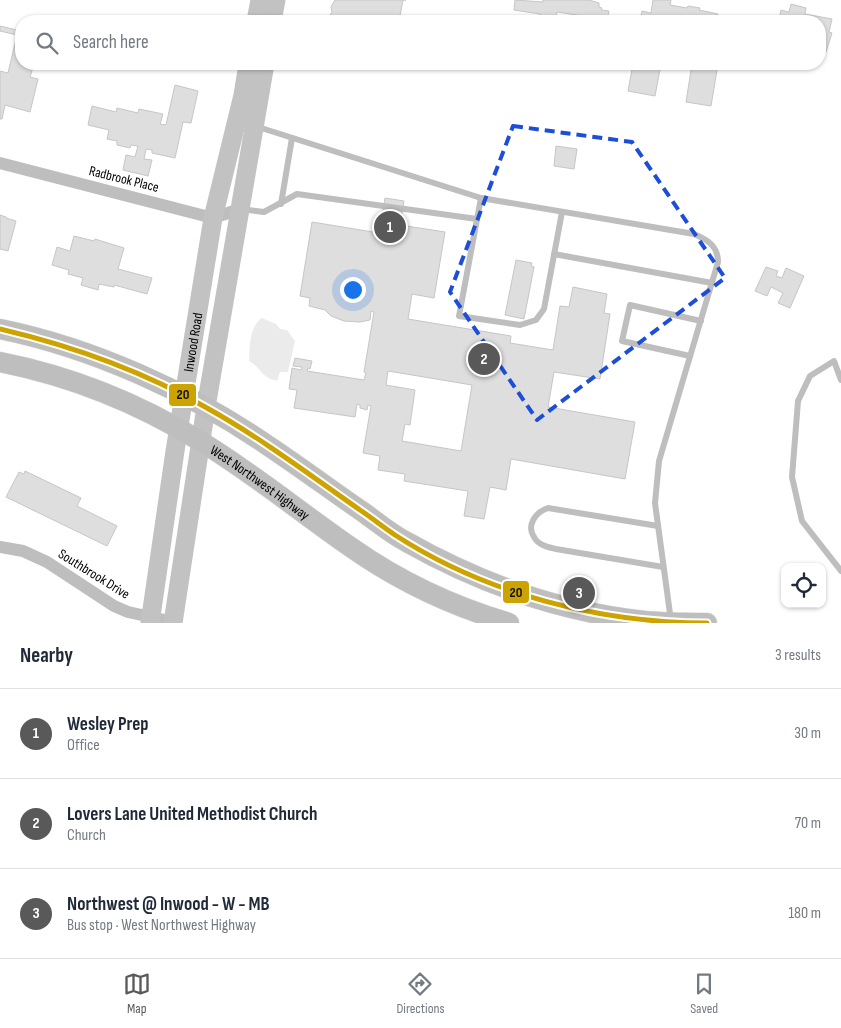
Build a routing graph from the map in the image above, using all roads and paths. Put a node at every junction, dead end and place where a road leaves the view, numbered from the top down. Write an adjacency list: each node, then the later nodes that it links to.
1 (260, 0): 3 (main road)
2 (276, 0): 4 (main road)
3 (257, 15)
4 (273, 15)
5 (247, 70): 14 (main road, Inwood Road)
6 (264, 70): 7 (main road, Inwood Road)
7 (254, 126): 8 (lane); 12 (main road, Inwood Road)
8 (292, 138): 10 (lane); 11 (lane)
9 (0, 163): 14 (street, Radbrook Place)
10 (480, 198): 13 (lane); 15 (lane)
11 (281, 204): 12 (lane); 15 (lane)
12 (240, 209): 14 (street); 24 (main road, Inwood Road)
13 (562, 212): 16 (lane); 17 (lane)
14 (213, 218): 23 (main road, Inwood Road)
15 (477, 219): 16 (lane)
16 (554, 254): 17 (lane)
17 (712, 283): 18 (lane)
18 (701, 321): 20 (lane); 20 (lane)
19 (0, 329): 23 (main road)
20 (690, 356): 27 (lane)
21 (0, 362): 25 (main road, West Northwest Highway)
22 (841, 380): 30 (lane)
23 (185, 397): 24 (main road); 25 (main road, Inwood Road)
24 (206, 407): 26 (main road, Inwood Road); 34 (main road)
25 (179, 428): 26 (main road, West Northwest Highway); 31 (main road, Inwood Road)
26 (200, 441): 32 (main road, Inwood Road); 33 (main road, West Northwest Highway)
27 (658, 526): 29 (lane); 29 (lane)
28 (0, 547): 31 (street, Southbrook Drive)
29 (663, 567): 34 (lane)
30 (841, 570)
31 (150, 620): 32 (street, Southbrook Drive)
32 (174, 622)
33 (509, 623)
34 (671, 623): 35 (main road)
35 (707, 623)

